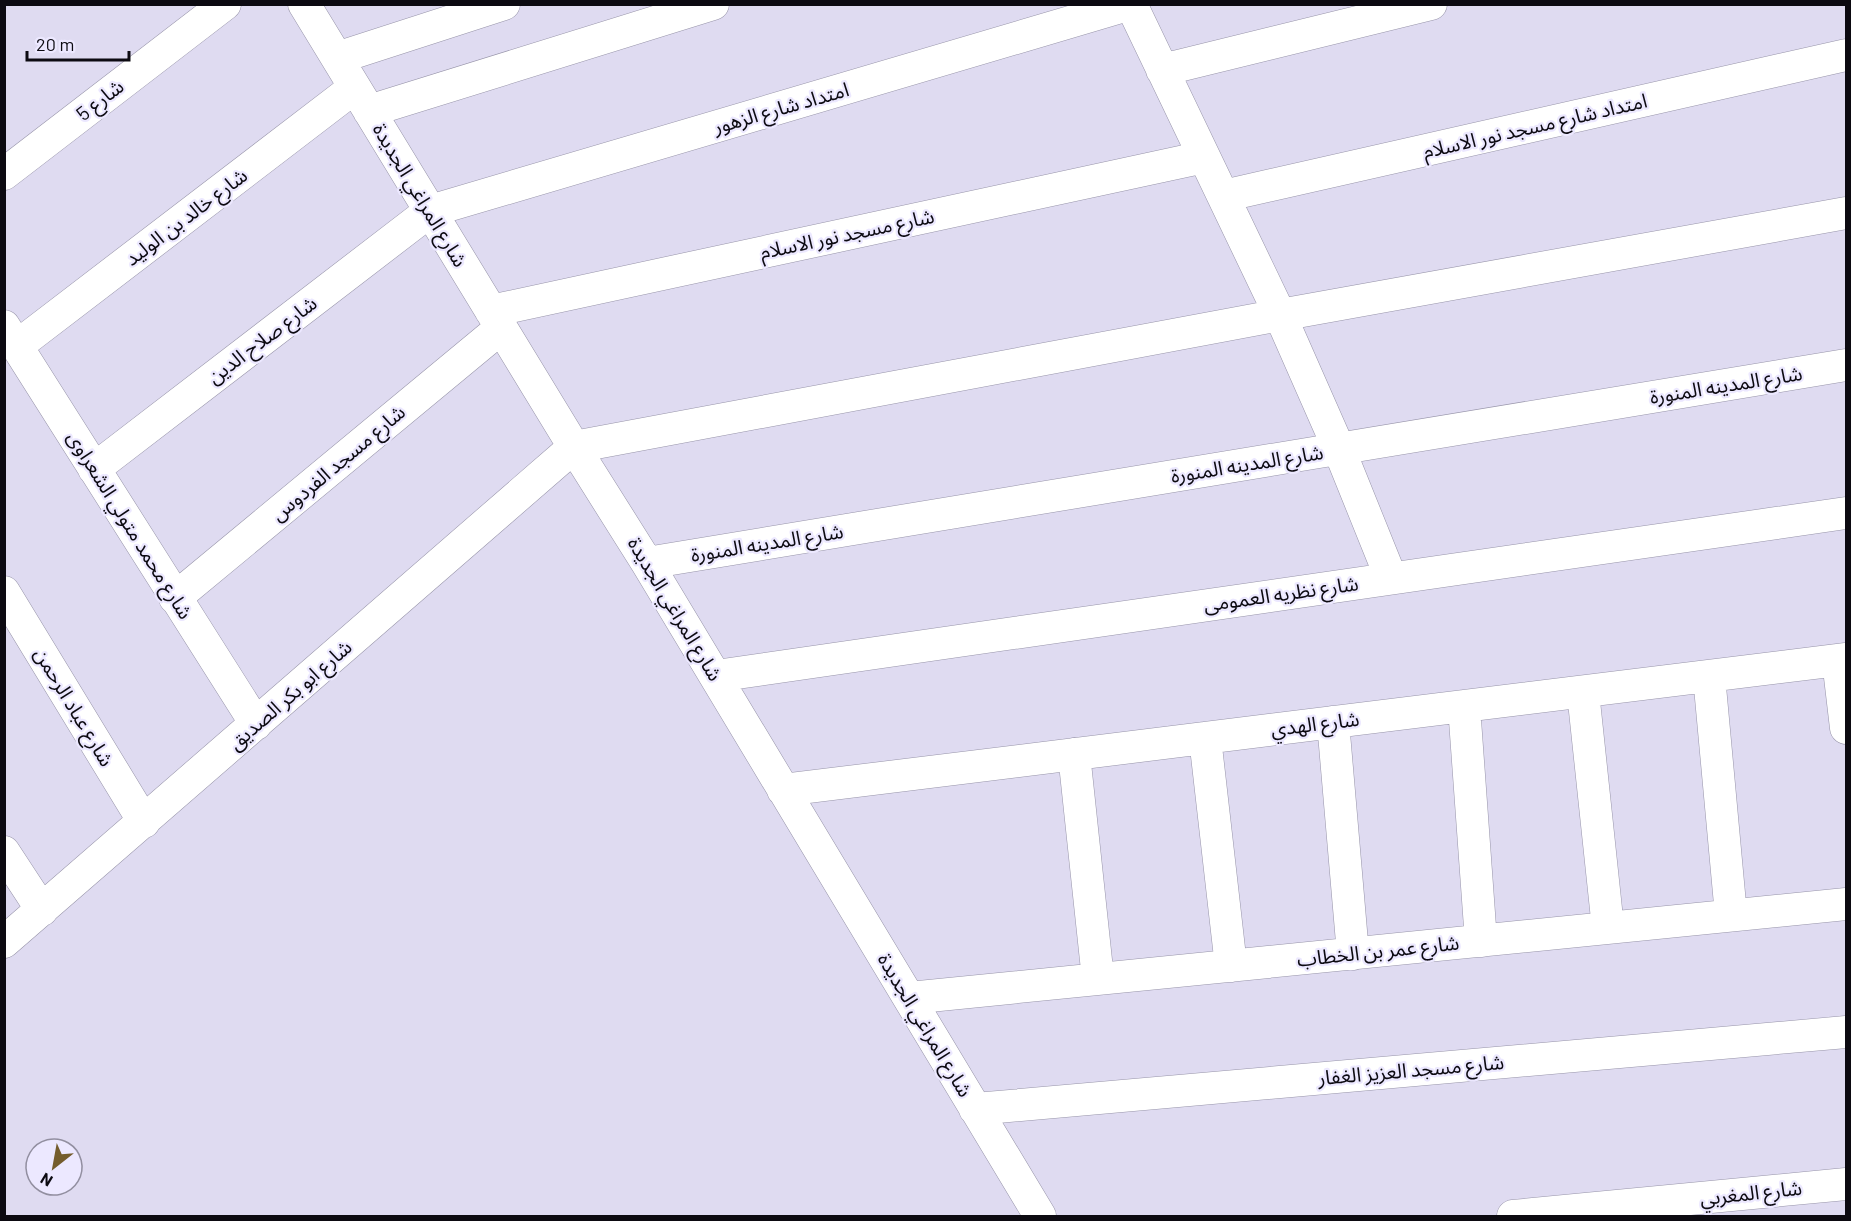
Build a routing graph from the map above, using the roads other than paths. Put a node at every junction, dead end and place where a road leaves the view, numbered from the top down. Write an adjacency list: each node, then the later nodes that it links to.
1 (225, 4): 12 (street, شارع 5)
2 (303, 4): 8 (street, شارع المراغي الجديدة)
3 (504, 4): 8 (street)
4 (712, 4): 10 (street)
5 (1131, 4): 9 (street); 14 (street, امتداد شارع الزهور)
6 (1431, 4): 9 (street)
7 (1846, 55): 13 (street, امتداد شارع مسجد نور الاسلام)
8 (337, 58): 10 (street, شارع المراغي الجديدة)
9 (1162, 70): 11 (street)
10 (362, 99): 14 (street, شارع المراغي الجديدة); 18 (street, شارع خالد بن الوليد)
11 (1204, 157): 13 (street); 17 (street, شارع مسجد نور الاسلام)
12 (4, 174)
13 (1223, 196): 16 (street)
14 (430, 211): 17 (street, شارع المراغي الجديدة); 22 (street, شارع صلاح الدين)
15 (1846, 213): 16 (street)
16 (1280, 315): 20 (street); 21 (street)
17 (496, 319): 20 (street, شارع المراغي الجديدة); 27 (street, شارع مسجد الفردوس)
18 (11, 336): 22 (street, شارع محمد متولي الشعراوى)
19 (1846, 365): 21 (street, شارع المدينه المنورة)
20 (574, 447): 24 (street, شارع المراغي الجديدة); 34 (street, شارع ابو بكر الصديق)
21 (1339, 449): 24 (street, شارع المدينه المنورة); 25 (street)
22 (94, 469): 27 (street, شارع محمد متولي الشعراوى)
23 (1846, 513): 25 (street, شارع نظريه العمومى)
24 (647, 562): 29 (street, شارع المراغي الجديدة)
25 (1391, 578): 29 (street, شارع نظريه العمومى)
26 (4, 592): 39 (street, شارع عباد الرحمن)
27 (175, 598): 34 (street, شارع محمد متولي الشعراوى)
28 (1842, 660): 30 (street, شارع الهدي); 35 (street)
29 (716, 676): 38 (street, شارع المراغي الجديدة)
30 (1709, 676): 31 (street, شارع الهدي); 43 (street)
31 (1583, 692): 32 (street, شارع الهدي); 44 (street)
32 (1464, 706): 33 (street, شارع الهدي); 45 (street)
33 (1333, 722): 36 (street, شارع الهدي); 47 (street)
34 (256, 724): 39 (street, شارع ابو بكر الصديق)
35 (1846, 729)
36 (1205, 738): 37 (street, شارع الهدي); 48 (street)
37 (1074, 754): 38 (street, شارع الهدي); 49 (street)
38 (783, 790): 50 (street, شارع المراغي الجديدة)
39 (144, 822): 42 (street, شارع ابو بكر الصديق)
40 (4, 852): 42 (street)
41 (1846, 904): 43 (street, شارع عمر بن الخطاب)
42 (42, 910): 46 (street, شارع ابو بكر الصديق)
43 (1731, 915): 44 (street, شارع عمر بن الخطاب)
44 (1608, 928): 45 (street, شارع عمر بن الخطاب)
45 (1481, 941): 47 (street, شارع عمر بن الخطاب)
46 (4, 942)
47 (1353, 954): 48 (street, شارع عمر بن الخطاب)
48 (1231, 966): 49 (street, شارع عمر بن الخطاب)
49 (1098, 979): 50 (street, شارع عمر بن الخطاب)
50 (909, 998): 52 (street, شارع المراغي الجديدة)
51 (1846, 1032): 52 (street, شارع مسجد العزيز الغفار)
52 (975, 1109): 55 (street, شارع المراغي الجديدة)
53 (1846, 1184): 54 (street, شارع المغربي)
54 (1672, 1209): 56 (street, شارع المغربي)
55 (1040, 1216)
56 (1513, 1216)

